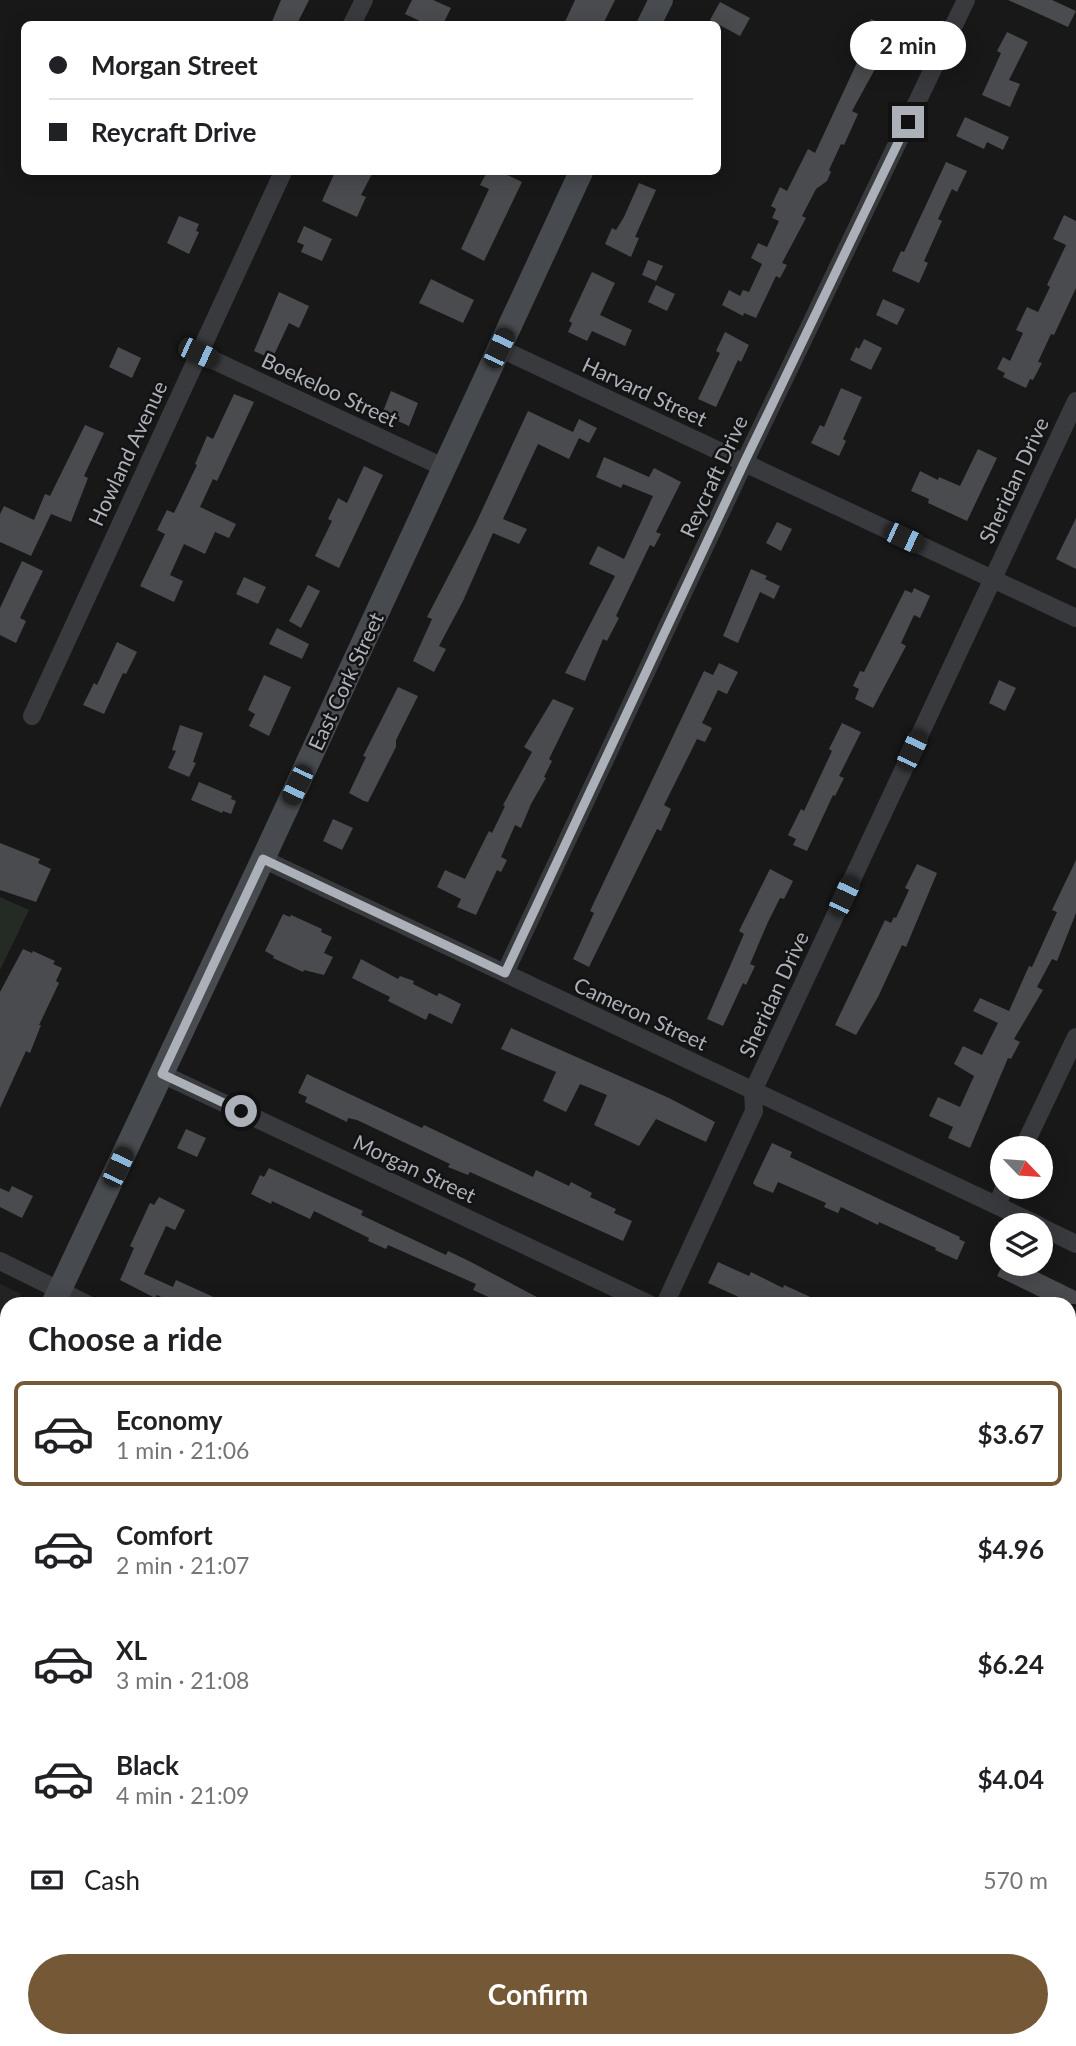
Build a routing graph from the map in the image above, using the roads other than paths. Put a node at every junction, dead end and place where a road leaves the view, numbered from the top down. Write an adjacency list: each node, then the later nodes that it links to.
1 (364, 0): 4 (street)
2 (661, 0): 5 (street)
3 (966, 0): 11 (street, Reycraft Drive)
4 (354, 21)
5 (650, 21)
6 (282, 175): 9 (street, Howland Avenue)
7 (580, 175): 8 (street, East Cork Street)
8 (499, 348): 11 (street, Harvard Street); 12 (street, East Cork Street)
9 (198, 353): 12 (street, Boekeloo Street); 15 (street, Howland Avenue)
10 (1076, 401): 13 (street, Sheridan Drive)
11 (744, 463): 13 (street, Harvard Street); 17 (street, Reycraft Drive)
12 (443, 467): 16 (street, East Cork Street)
13 (991, 579): 14 (street, Harvard Street); 20 (street, Sheridan Drive)
14 (1076, 618)
15 (32, 716)
16 (263, 859): 17 (street, Cameron Street); 19 (street, East Cork Street)
17 (505, 973): 20 (street, Cameron Street)
18 (1076, 1037): 21 (street)
19 (162, 1074): 28 (street, East Cork Street); 29 (street, Morgan Street)
20 (753, 1091): 23 (street, Cameron Street); 30 (street, Sheridan Drive)
21 (1029, 1136)
22 (1000, 1199): 23 (street)
23 (997, 1205): 24 (street, Cameron Street)
24 (1013, 1213)
25 (1053, 1232): 26 (street, Cameron Street)
26 (1076, 1244)
27 (0, 1261): 28 (street)
28 (57, 1297)
29 (634, 1297)
30 (668, 1297)

